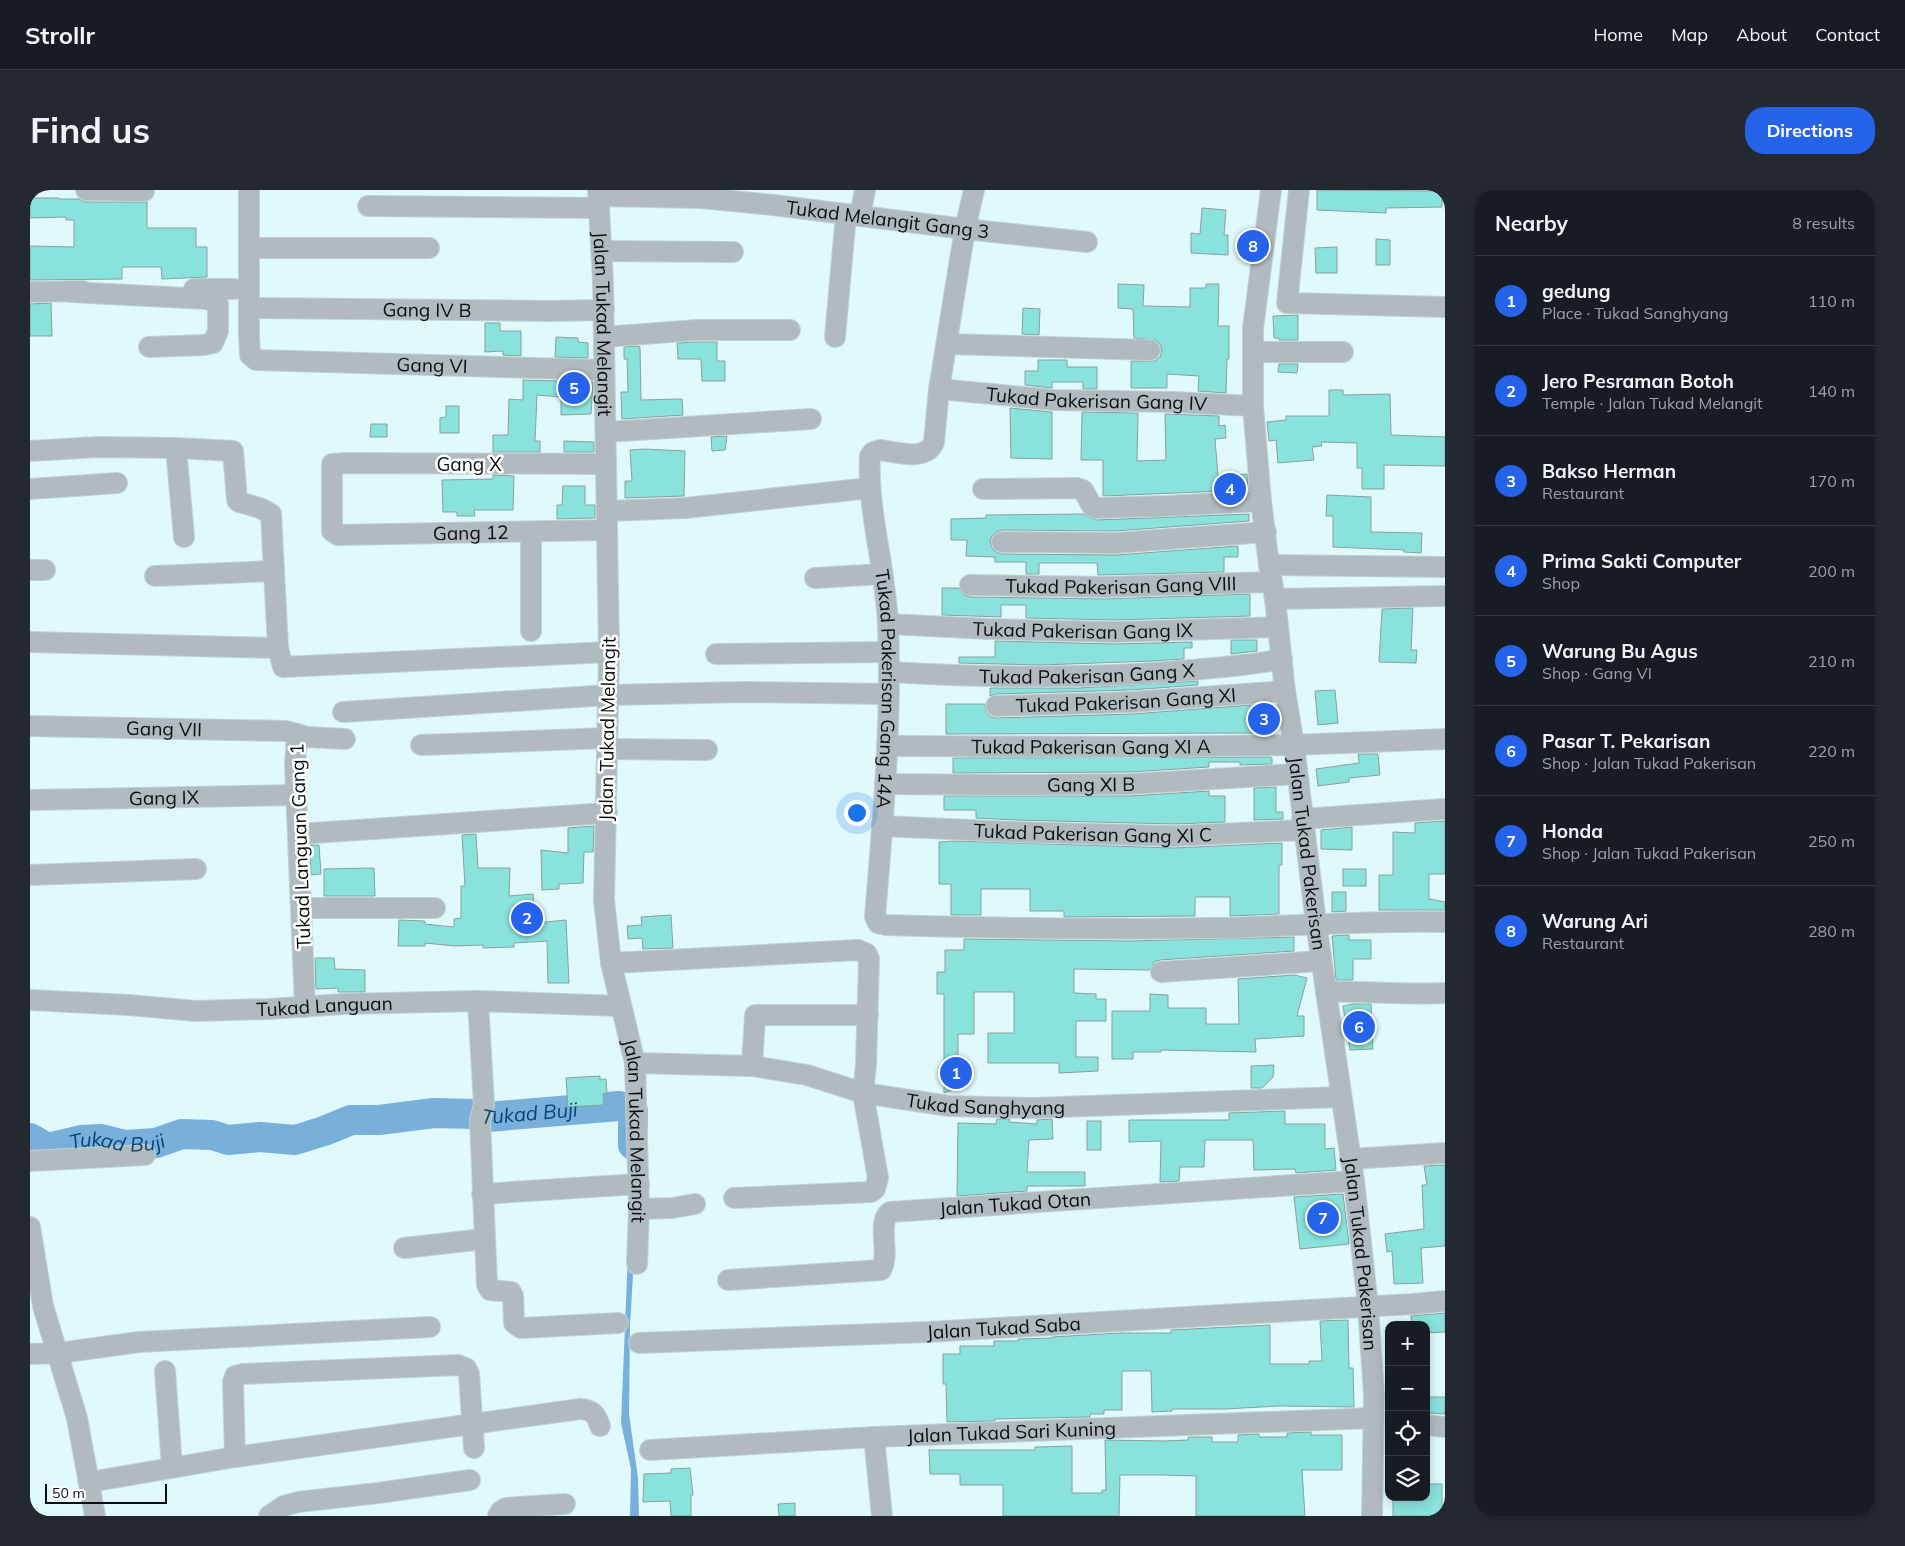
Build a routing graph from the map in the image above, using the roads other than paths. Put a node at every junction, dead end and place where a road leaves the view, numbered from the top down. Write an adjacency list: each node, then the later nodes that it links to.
1 (86, 190): 7 (street)
2 (249, 190): 13 (street)
3 (865, 190): 10 (street)
4 (974, 190): 11 (street, Tukad Pakerisan Gang 14A)
5 (1271, 190): 20 (street, Jalan Tukad Pakerisan)
6 (1298, 190): 21 (street)
7 (144, 191)
8 (599, 198): 9 (street, Tukad Melangit Gang 3); 10 (street, Tukad Melangit Gang 3); 15 (street, Jalan Tukad Melangit)
9 (368, 206)
10 (853, 215): 11 (street, Tukad Melangit Gang 3); 27 (street)
11 (965, 229): 12 (street, Tukad Melangit Gang 3); 28 (street, Tukad Pakerisan Gang 14A)
12 (1087, 242)
13 (249, 248): 14 (street); 23 (street)
14 (429, 248)
15 (602, 251): 16 (street); 24 (street, Jalan Tukad Melangit)
16 (734, 252)
17 (235, 290): 19 (street)
18 (30, 292): 19 (street)
19 (70, 292): 29 (street)
20 (1256, 303): 21 (street); 31 (street, Jalan Tukad Pakerisan)
21 (1287, 303): 22 (street)
22 (1445, 307)
23 (249, 308): 24 (street, Gang IV B); 33 (street, Gang VI)
24 (604, 310): 26 (street, Jalan Tukad Melangit)
25 (790, 330): 26 (street)
26 (604, 337): 33 (street, Jalan Tukad Melangit)
27 (835, 337)
28 (947, 344): 30 (street); 34 (street, Tukad Pakerisan Gang 14A)
29 (149, 347)
30 (1150, 350)
31 (1253, 352): 32 (street); 35 (street, Jalan Tukad Pakerisan)
32 (1343, 352)
33 (604, 370): 37 (street, Jalan Tukad Melangit)
34 (939, 389): 35 (street, Tukad Pakerisan Gang IV); 42 (street, Tukad Pakerisan Gang 14A)
35 (1253, 406): 45 (street, Jalan Tukad Pakerisan)
36 (811, 419): 37 (street)
37 (606, 432): 40 (street, Jalan Tukad Melangit)
38 (176, 448): 39 (street); 50 (street); 53 (street)
39 (30, 450)
40 (606, 464): 46 (street, Jalan Tukad Melangit); 49 (street, Gang X)
41 (117, 483): 43 (street)
42 (870, 488): 46 (street, Gang 12); 54 (street, Tukad Pakerisan Gang 14A)
43 (30, 489)
44 (983, 489): 45 (street)
45 (1261, 501): 48 (street, Jalan Tukad Pakerisan)
46 (607, 520): 47 (street, Gang 12); 65 (street, Jalan Tukad Melangit)
47 (531, 532): 49 (street, Gang 12); 62 (street)
48 (1266, 532): 51 (street); 57 (street, Jalan Tukad Pakerisan)
49 (334, 534)
50 (184, 537)
51 (1002, 542)
52 (1445, 567): 57 (street)
53 (274, 572): 55 (street); 64 (street)
54 (882, 574): 56 (street); 60 (street, Tukad Pakerisan Gang 14A)
55 (155, 576)
56 (815, 578)
57 (1272, 582): 58 (street, Tukad Pakerisan Gang VIII); 59 (street); 61 (street, Jalan Tukad Pakerisan)
58 (970, 585)
59 (1445, 596)
60 (888, 624): 61 (street, Tukad Pakerisan Gang IX); 66 (street, Tukad Pakerisan Gang 14A)
61 (1278, 627): 68 (street, Jalan Tukad Pakerisan)
62 (531, 630)
63 (30, 642): 64 (street)
64 (278, 648): 65 (street)
65 (609, 652): 72 (street, Jalan Tukad Melangit)
66 (888, 652): 67 (street); 69 (street, Tukad Pakerisan Gang 14A)
67 (716, 654)
68 (1282, 660): 69 (street, Tukad Pakerisan Gang X); 70 (street, Jalan Tukad Pakerisan)
69 (889, 672): 71 (street, Tukad Pakerisan Gang 14A)
70 (1285, 691): 73 (street, Tukad Pakerisan Gang XI); 81 (street, Jalan Tukad Pakerisan)
71 (889, 694): 72 (street); 82 (street, Tukad Pakerisan Gang 14A)
72 (609, 695): 74 (street); 80 (street, Jalan Tukad Melangit)
73 (996, 706)
74 (343, 712)
75 (30, 726): 76 (street, Gang VII)
76 (296, 734): 77 (street, Tukad Languan Gang 1); 86 (street, Tukad Languan Gang 1)
77 (345, 739)
78 (1445, 739): 81 (street, Tukad Pakerisan Gang XI A)
79 (421, 744): 80 (street)
80 (607, 744): 83 (street); 89 (street, Jalan Tukad Melangit)
81 (1294, 745): 82 (street, Tukad Pakerisan Gang XI A); 84 (street, Jalan Tukad Pakerisan)
82 (887, 746): 85 (street, Tukad Pakerisan Gang 14A)
83 (706, 750)
84 (1297, 774): 85 (street, Gang XI B); 90 (street, Jalan Tukad Pakerisan)
85 (885, 784): 91 (street, Tukad Pakerisan Gang 14A)
86 (296, 796): 87 (street, Gang IX); 92 (street, Tukad Languan Gang 1)
87 (30, 800)
88 (1445, 809): 90 (street, Tukad Pakerisan Gang XI C)
89 (606, 812): 92 (street); 100 (street, Jalan Tukad Melangit)
90 (1303, 824): 91 (street, Tukad Pakerisan Gang XI C); 98 (street, Jalan Tukad Pakerisan)
91 (882, 826): 98 (street, Tukad Pakerisan Gang 14A)
92 (299, 834): 95 (street, Tukad Languan Gang 1)
93 (196, 869): 94 (street)
94 (30, 875)
95 (301, 908): 96 (street); 107 (street, Tukad Languan Gang 1)
96 (435, 908)
97 (1445, 922): 98 (street)
98 (1316, 923): 99 (street, Jalan Tukad Pakerisan)
99 (1321, 961): 101 (street); 102 (street, Jalan Tukad Pakerisan)
100 (611, 963): 106 (street, Jalan Tukad Melangit); 108 (street)
101 (1162, 972)
102 (1326, 992): 103 (street); 112 (street, Jalan Tukad Pakerisan)
103 (1445, 993)
104 (30, 1000): 107 (street, Tukad Languan)
105 (478, 1001): 106 (street, Tukad Languan); 107 (street, Tukad Languan); 119 (street)
106 (620, 1006): 109 (street, Jalan Tukad Melangit)
107 (305, 1007)
108 (868, 1015): 110 (street); 111 (street)
109 (634, 1062): 110 (street, Tukad Sanghyang); 118 (street, Jalan Tukad Melangit)
110 (752, 1066): 111 (street, Tukad Sanghyang)
111 (863, 1093): 112 (street, Tukad Sanghyang); 120 (street)
112 (1341, 1097): 115 (street, Jalan Tukad Pakerisan)
113 (1445, 1153): 115 (street)
114 (145, 1155): 116 (street)
115 (1350, 1159): 117 (street, Jalan Tukad Pakerisan)
116 (30, 1161)
117 (1354, 1181): 127 (street, Jalan Tukad Otan); 129 (street, Jalan Tukad Pakerisan)
118 (633, 1185): 119 (street); 122 (street, Jalan Tukad Melangit)
119 (482, 1194): 124 (street)
120 (734, 1198)
121 (695, 1204): 122 (street)
122 (639, 1209): 126 (street, Jalan Tukad Melangit)
123 (30, 1227): 133 (street)
124 (484, 1239): 125 (street); 130 (street)
125 (404, 1248)
126 (637, 1264)
127 (728, 1280)
128 (1445, 1301): 129 (street, Jalan Tukad Saba)
129 (1368, 1306): 132 (street, Jalan Tukad Saba); 136 (street, Jalan Tukad Pakerisan)
130 (618, 1323)
131 (430, 1327): 133 (street)
132 (639, 1343)
133 (59, 1353): 134 (street); 148 (street)
134 (30, 1354)
135 (165, 1371): 146 (street)
136 (1381, 1393): 137 (street, Jalan Tukad Pakerisan)
137 (1373, 1418): 142 (street, Jalan Tukad Sari Kuning); 154 (street, Jalan Tukad Pakerisan)
138 (472, 1423): 140 (street); 143 (street); 145 (street); 145 (street)
139 (1430, 1425): 141 (street)
140 (600, 1426)
141 (1445, 1427)
142 (874, 1437): 144 (street, Jalan Tukad Sari Kuning); 153 (street)
143 (474, 1448)
144 (650, 1450)
145 (235, 1457): 146 (street)
146 (172, 1467): 148 (street)
147 (470, 1480): 151 (street)
148 (90, 1482): 150 (street)
149 (565, 1504): 152 (street)
150 (95, 1516)
151 (270, 1516)
152 (498, 1516)
153 (882, 1516)
154 (1372, 1516)

